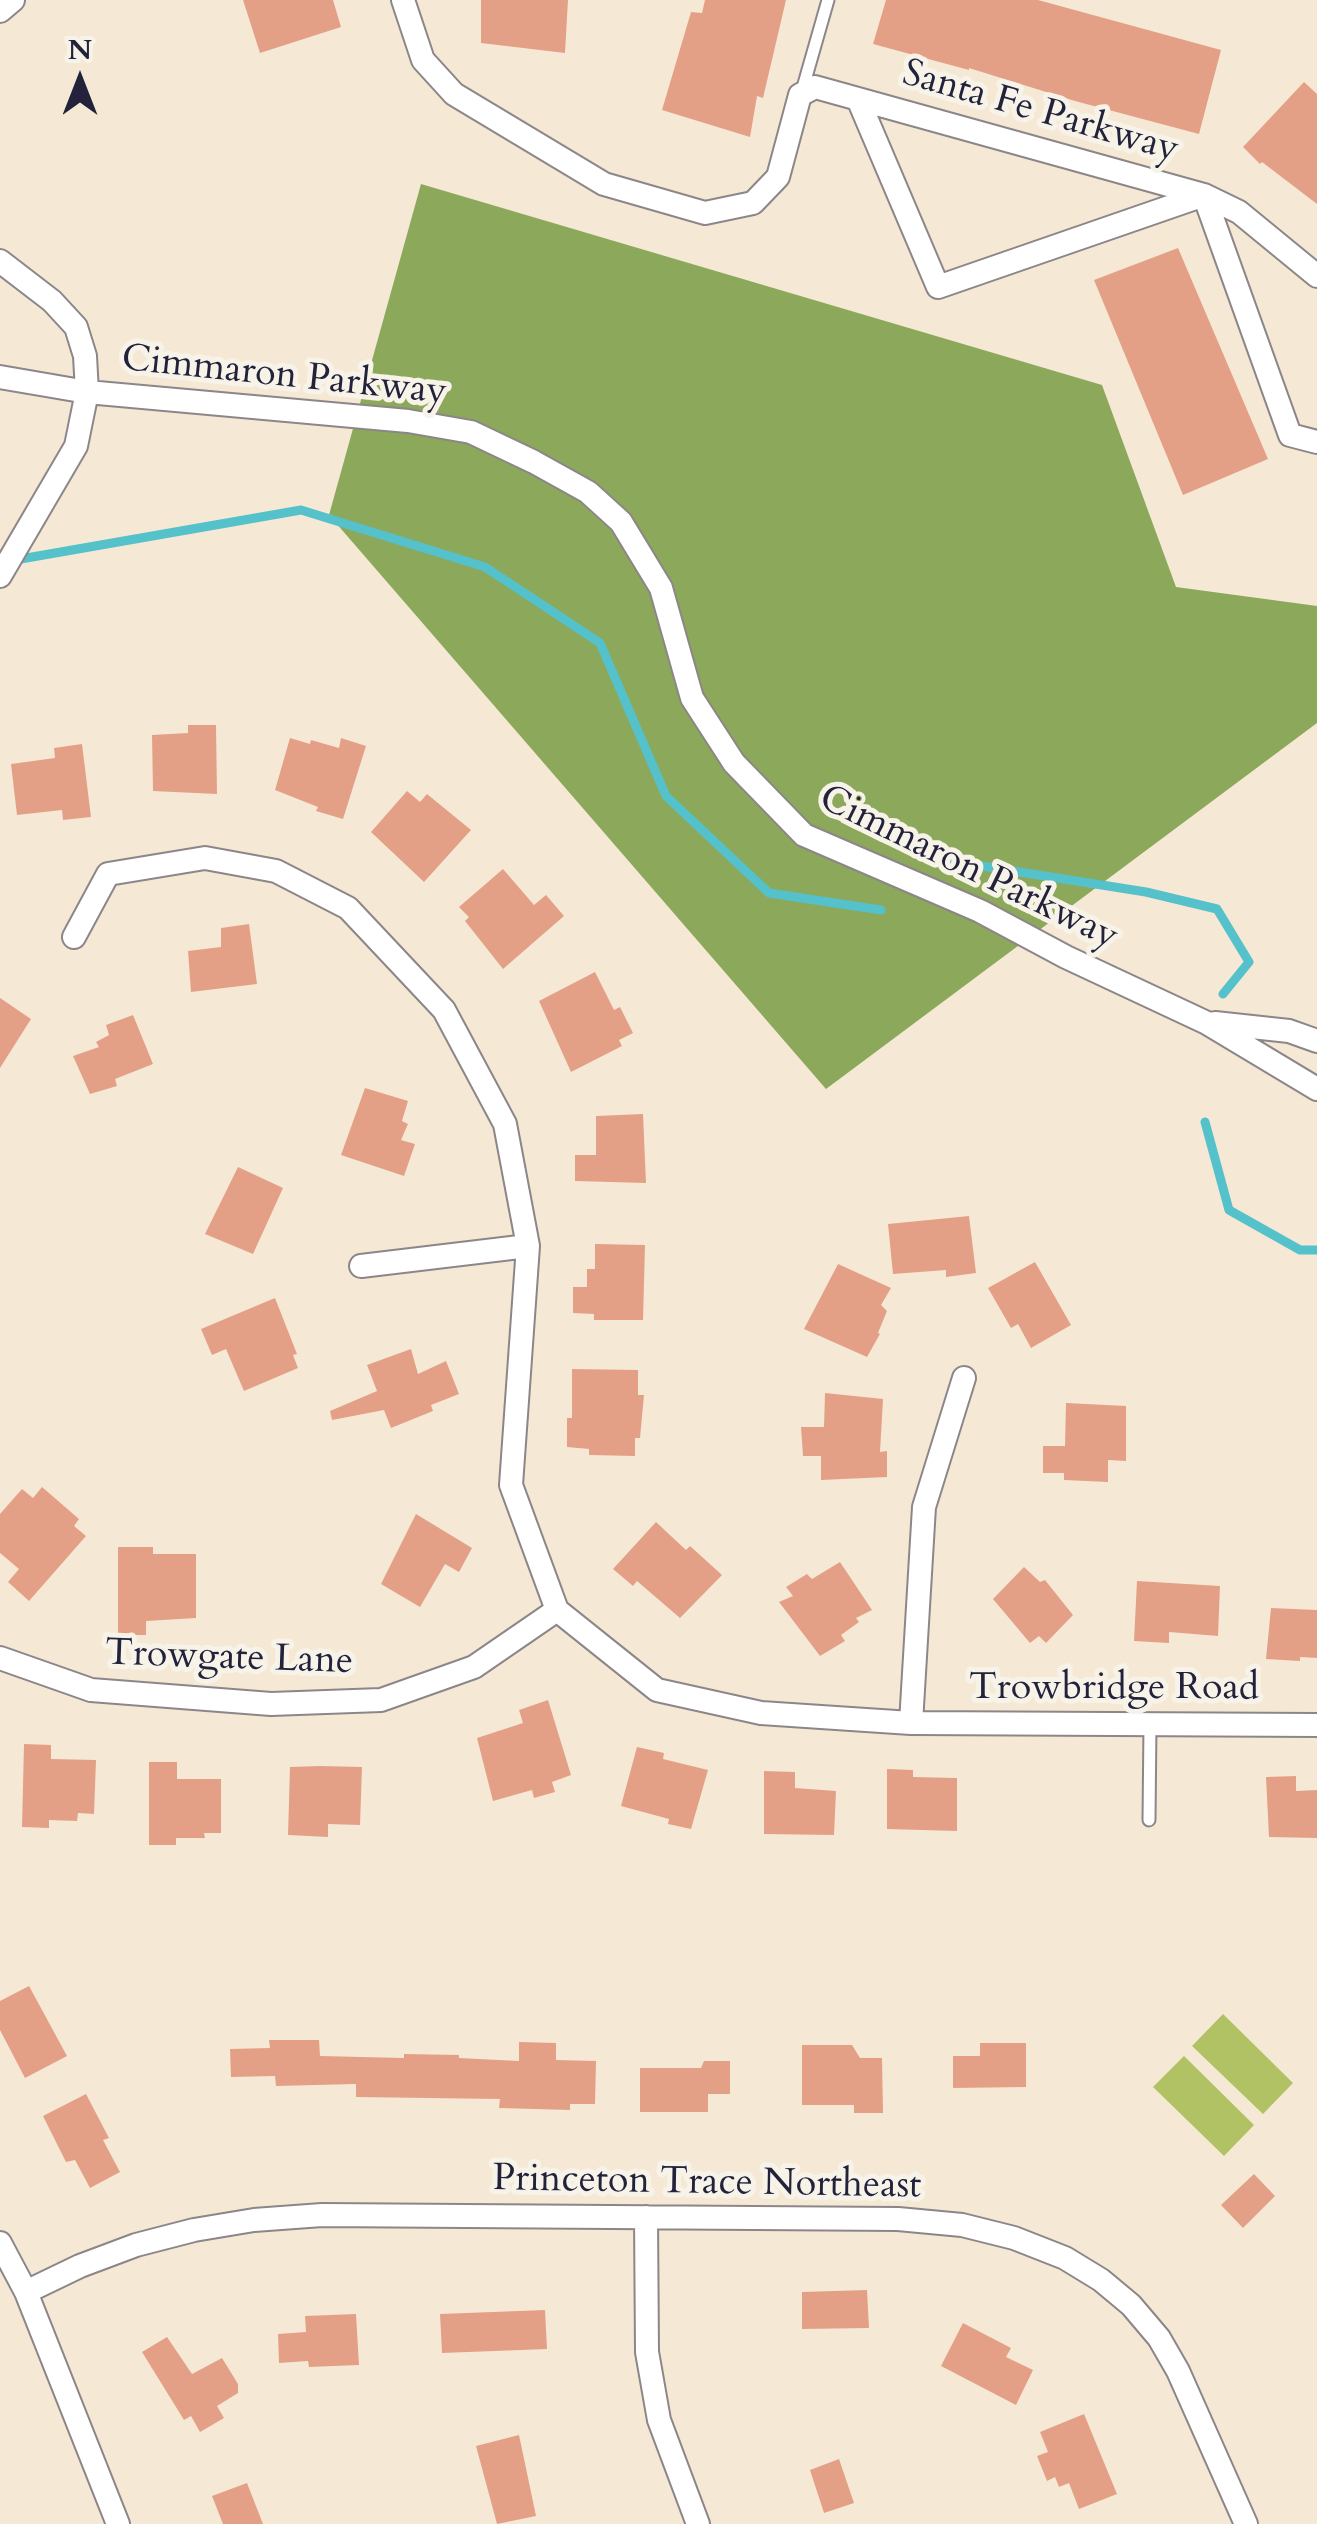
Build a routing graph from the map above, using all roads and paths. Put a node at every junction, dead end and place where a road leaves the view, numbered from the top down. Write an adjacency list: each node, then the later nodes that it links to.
1 (13, 0): 4 (street)
2 (403, 0): 5 (street)
3 (828, 0): 5 (lane)
4 (0, 12)
5 (800, 94): 6 (street, Santa Fe Parkway)
6 (858, 99): 7 (street, Santa Fe Parkway); 7 (street, Santa Fe Parkway)
7 (1204, 195): 9 (street, Santa Fe Parkway); 12 (street, Santa Fe Parkway)
8 (0, 261): 11 (street)
9 (1317, 276)
10 (0, 378): 11 (street, Cimmaron Parkway)
11 (87, 392): 13 (street); 15 (street, Cimmaron Parkway)
12 (1317, 442)
13 (0, 576)
14 (74, 937): 18 (street)
15 (1207, 1022): 16 (street, Cimmaron Parkway); 17 (street, Cimmaron Parkway)
16 (1317, 1041)
17 (1317, 1089)
18 (528, 1246): 19 (street); 21 (street)
19 (361, 1266)
20 (964, 1378): 23 (street, Trowbridge Road)
21 (557, 1610): 22 (street, Trowgate Lane); 23 (street, Trowbridge Road)
22 (0, 1658)
23 (911, 1723): 24 (street, Trowbridge Road)
24 (1150, 1724): 25 (street, Trowbridge Road); 26 (lane)
25 (1317, 1725)
26 (1149, 1820)
27 (646, 2217): 29 (street, Princeton Trace Northeast); 31 (street); 32 (street, Princeton Trace Northeast)
28 (0, 2243): 29 (street)
29 (26, 2292): 30 (street)
30 (118, 2524)
31 (698, 2524)
32 (1246, 2524)

